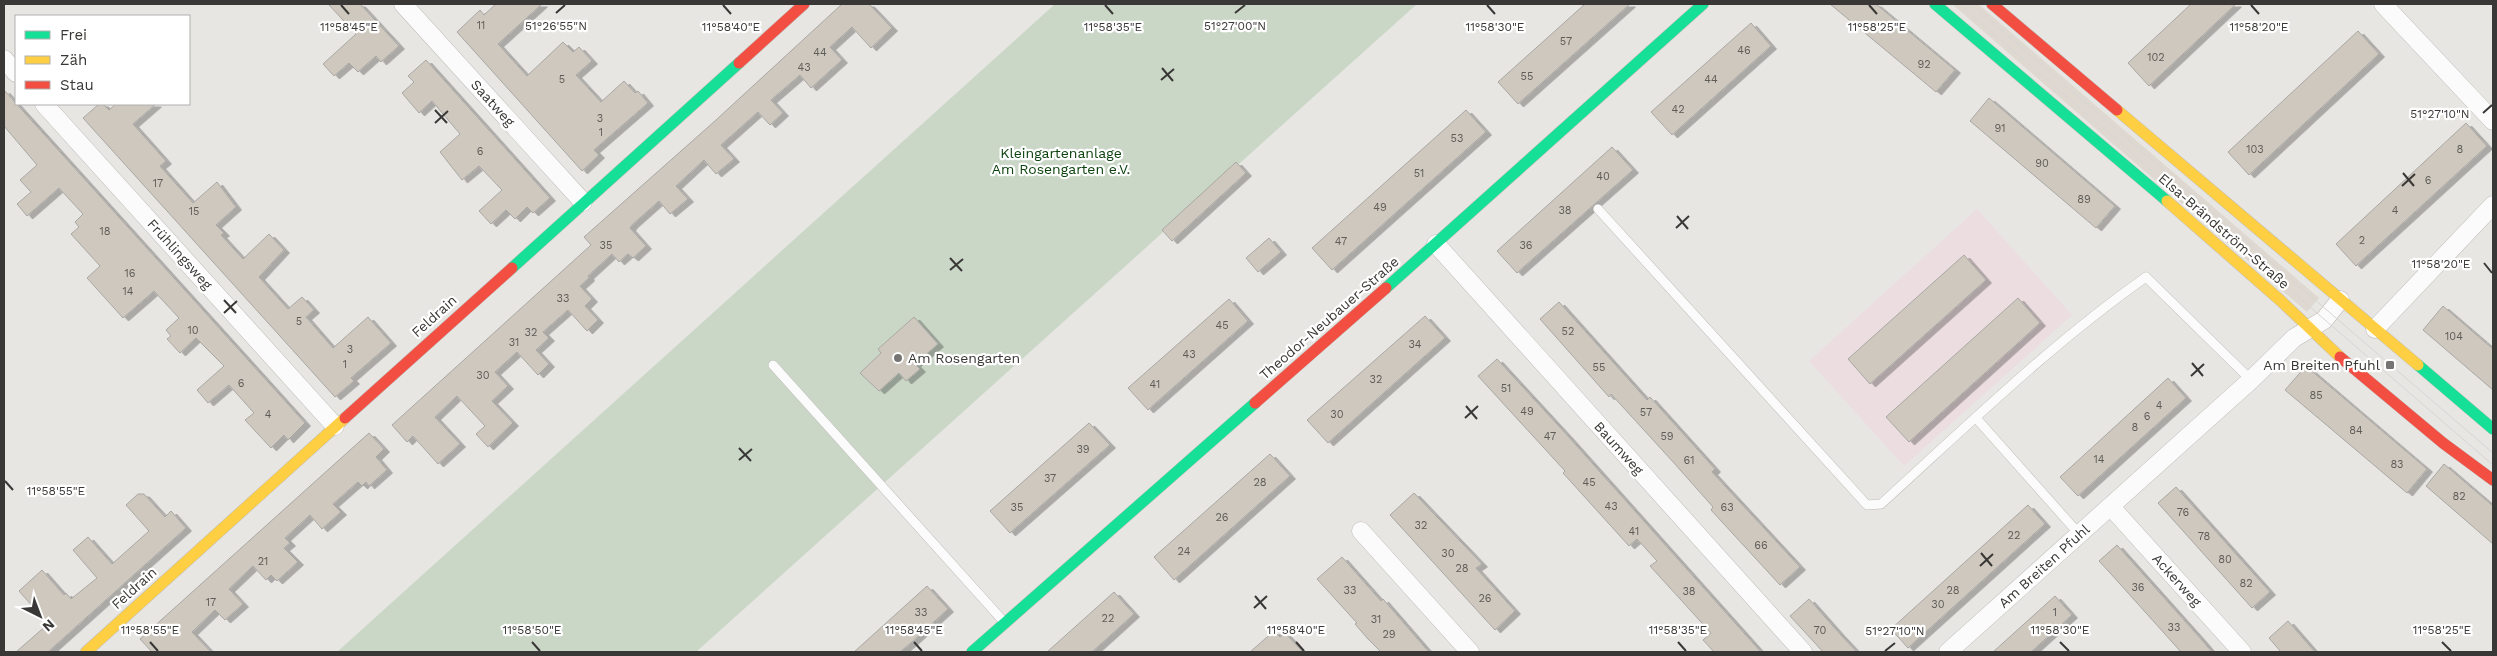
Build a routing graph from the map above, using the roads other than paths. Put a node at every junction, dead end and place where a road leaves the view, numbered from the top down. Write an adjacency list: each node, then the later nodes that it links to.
1 (404, 4): 11 (street, Saatweg)
2 (804, 4): 11 (street, Feldrain)
3 (1703, 4): 14 (street, Theodor-Neubauer-Straße)
4 (1936, 4): 16 (street, Elsa-Brändström-Straße)
5 (1992, 4): 15 (street, Elsa-Brändström-Straße)
6 (2383, 4): 10 (street)
7 (4, 59): 8 (street)
8 (15, 72)
9 (45, 105): 21 (street, Frühlingsweg)
10 (2493, 121)
11 (583, 202): 21 (street, Feldrain)
12 (2493, 205): 17 (street)
13 (1598, 209): 20 (lane)
14 (1436, 244): 27 (street, Theodor-Neubauer-Straße); 31 (street, Baumweg)
15 (2340, 300): 16 (street, Am Breiten Pfuhl); 17 (street, Elsa-Brändström-Straße)
16 (2309, 328): 19 (street, Am Breiten Pfuhl); 23 (street, Elsa-Brändström-Straße)
17 (2375, 329): 22 (street, Elsa-Brändström-Straße)
18 (773, 365): 27 (lane)
19 (2251, 380): 20 (lane); 24 (street, Am Breiten Pfuhl)
20 (1976, 418): 26 (lane)
21 (336, 426): 28 (street, Feldrain)
22 (2493, 429)
23 (2493, 480)
24 (2111, 507): 26 (street, Am Breiten Pfuhl); 33 (street, Ackerweg)
25 (1361, 531): 30 (street)
26 (2080, 534): 32 (street, Am Breiten Pfuhl)
27 (1006, 623): 29 (street, Theodor-Neubauer-Straße)
28 (86, 652)
29 (972, 652)
30 (1470, 652)
31 (1803, 652)
32 (1948, 652)
33 (2242, 652)

